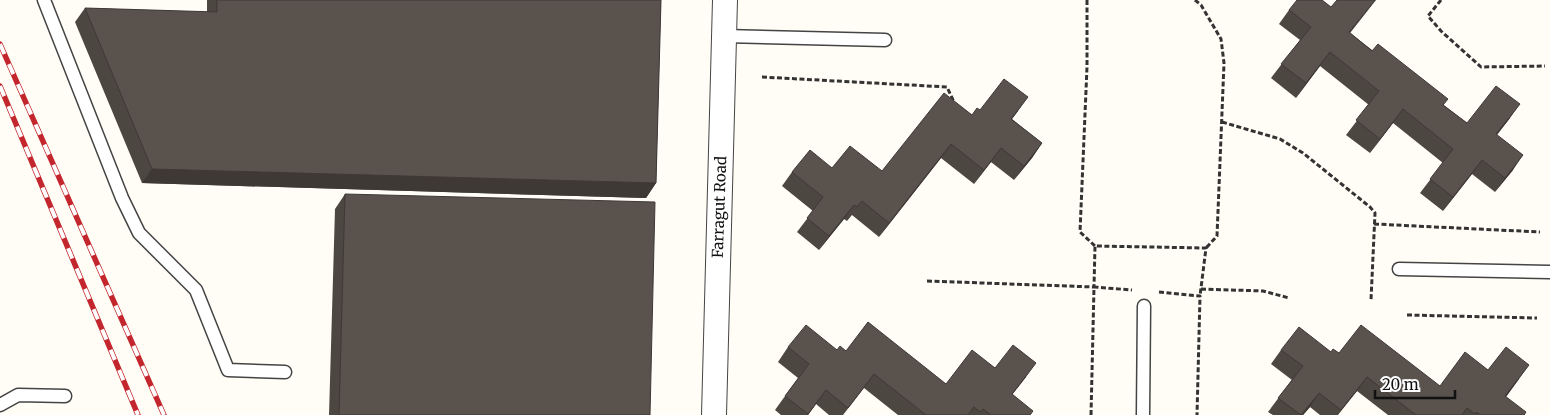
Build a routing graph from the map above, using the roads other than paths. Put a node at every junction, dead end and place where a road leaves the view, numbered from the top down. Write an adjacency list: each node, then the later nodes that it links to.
1 (44, 0): 8 (lane)
2 (725, 0): 3 (street, Farragut Road)
3 (724, 36): 4 (lane); 11 (street, Farragut Road)
4 (885, 40)
5 (1399, 269): 6 (lane)
6 (1550, 272)
7 (1144, 306): 12 (lane)
8 (285, 372)
9 (65, 396): 10 (lane)
10 (0, 405)
11 (714, 415)
12 (1143, 415)

